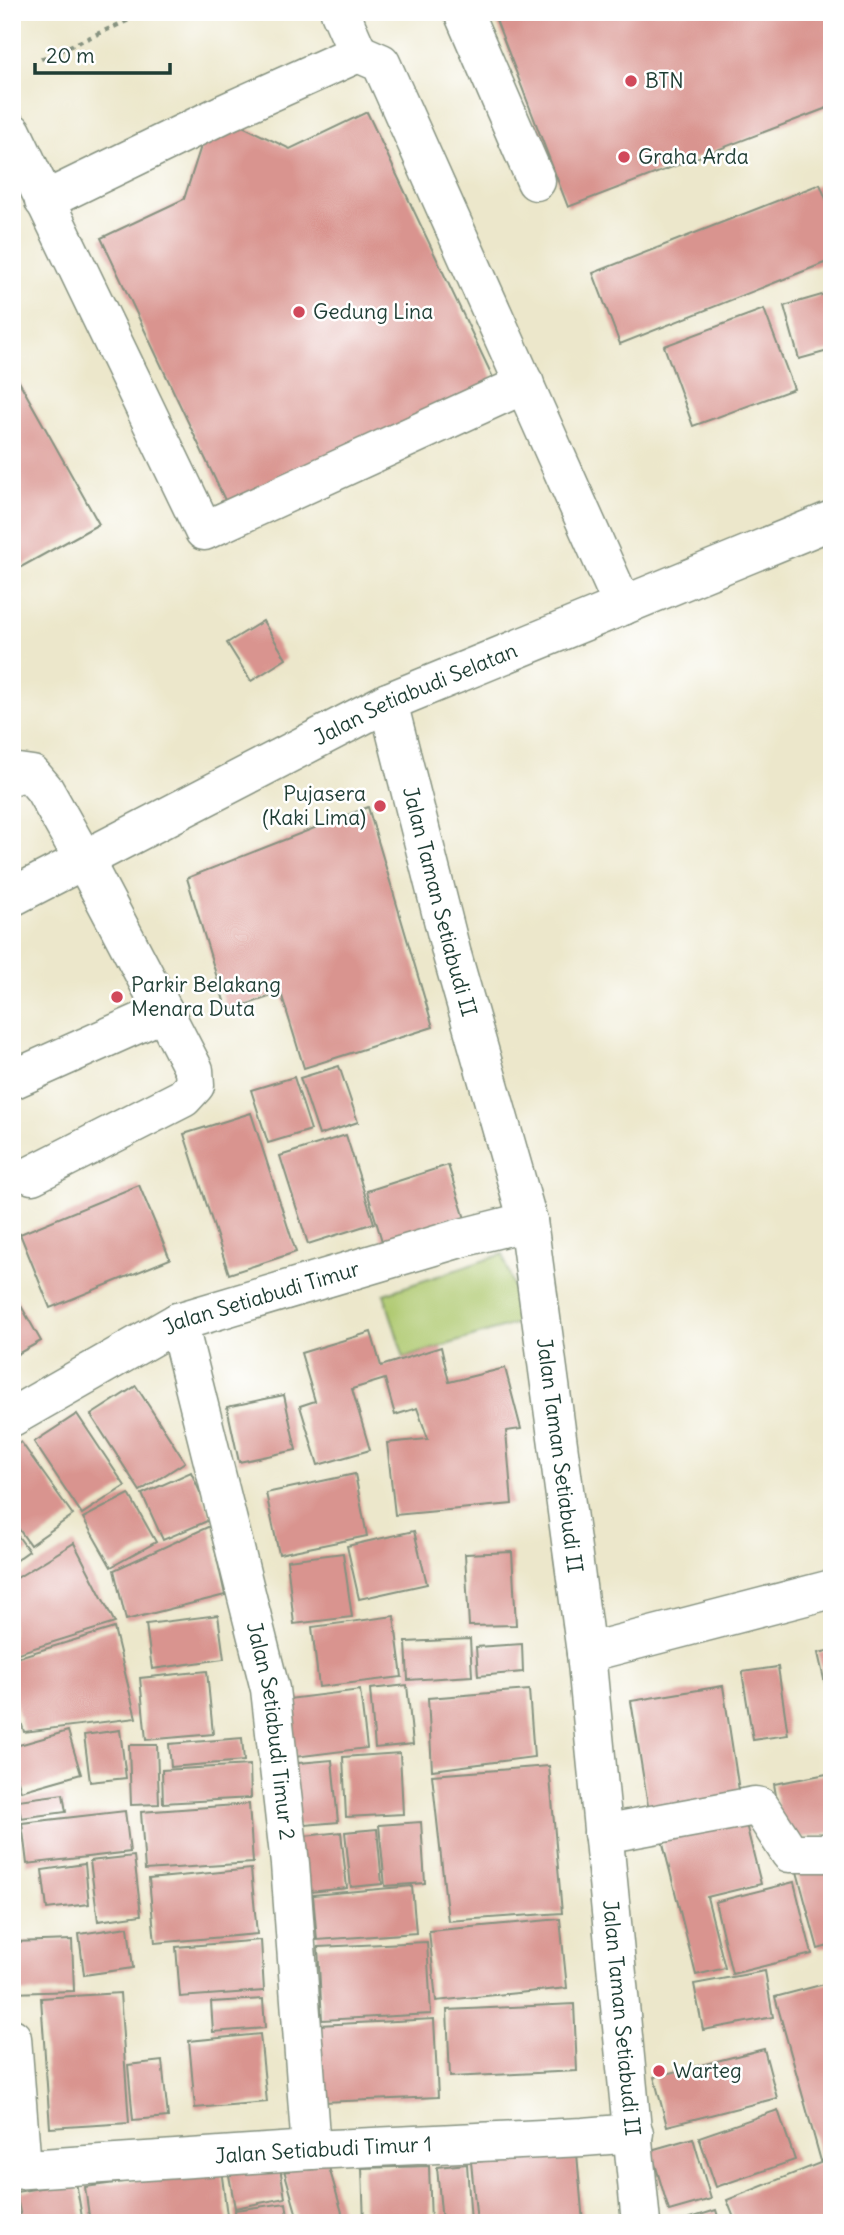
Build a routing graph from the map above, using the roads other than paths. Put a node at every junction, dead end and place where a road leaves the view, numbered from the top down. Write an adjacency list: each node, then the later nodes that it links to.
1 (340, 12): 3 (street)
2 (463, 12): 5 (street)
3 (358, 53): 6 (street); 7 (street)
4 (12, 132): 6 (street)
5 (536, 181)
6 (44, 201): 7 (street)
7 (525, 384): 9 (street)
8 (832, 520): 9 (street, Jalan Setiabudi Selatan)
9 (623, 606): 10 (street, Jalan Setiabudi Selatan)
10 (388, 702): 12 (street, Jalan Setiabudi Selatan); 17 (street, Jalan Taman Setiabudi II)
11 (12, 776): 12 (street)
12 (84, 860): 13 (street, Jalan Setiabudi Selatan); 14 (street)
13 (12, 897)
14 (164, 1012): 15 (street); 16 (street)
15 (12, 1080)
16 (32, 1175)
17 (528, 1222): 18 (street, Jalan Setiabudi Timur); 21 (street, Jalan Taman Setiabudi II)
18 (178, 1322): 19 (street, Jalan Setiabudi Timur); 26 (street, Jalan Setiabudi Timur 2)
19 (12, 1417)
20 (832, 1589): 21 (street)
21 (586, 1653): 22 (street, Jalan Taman Setiabudi II)
22 (603, 1834): 23 (street); 25 (street, Jalan Taman Setiabudi II)
23 (832, 1853)
24 (12, 2038): 27 (street)
25 (634, 2133): 26 (street, Jalan Setiabudi Timur 1); 28 (street, Jalan Taman Setiabudi II)
26 (310, 2150): 27 (street, Jalan Setiabudi Timur 1)
27 (17, 2169)
28 (641, 2223)

